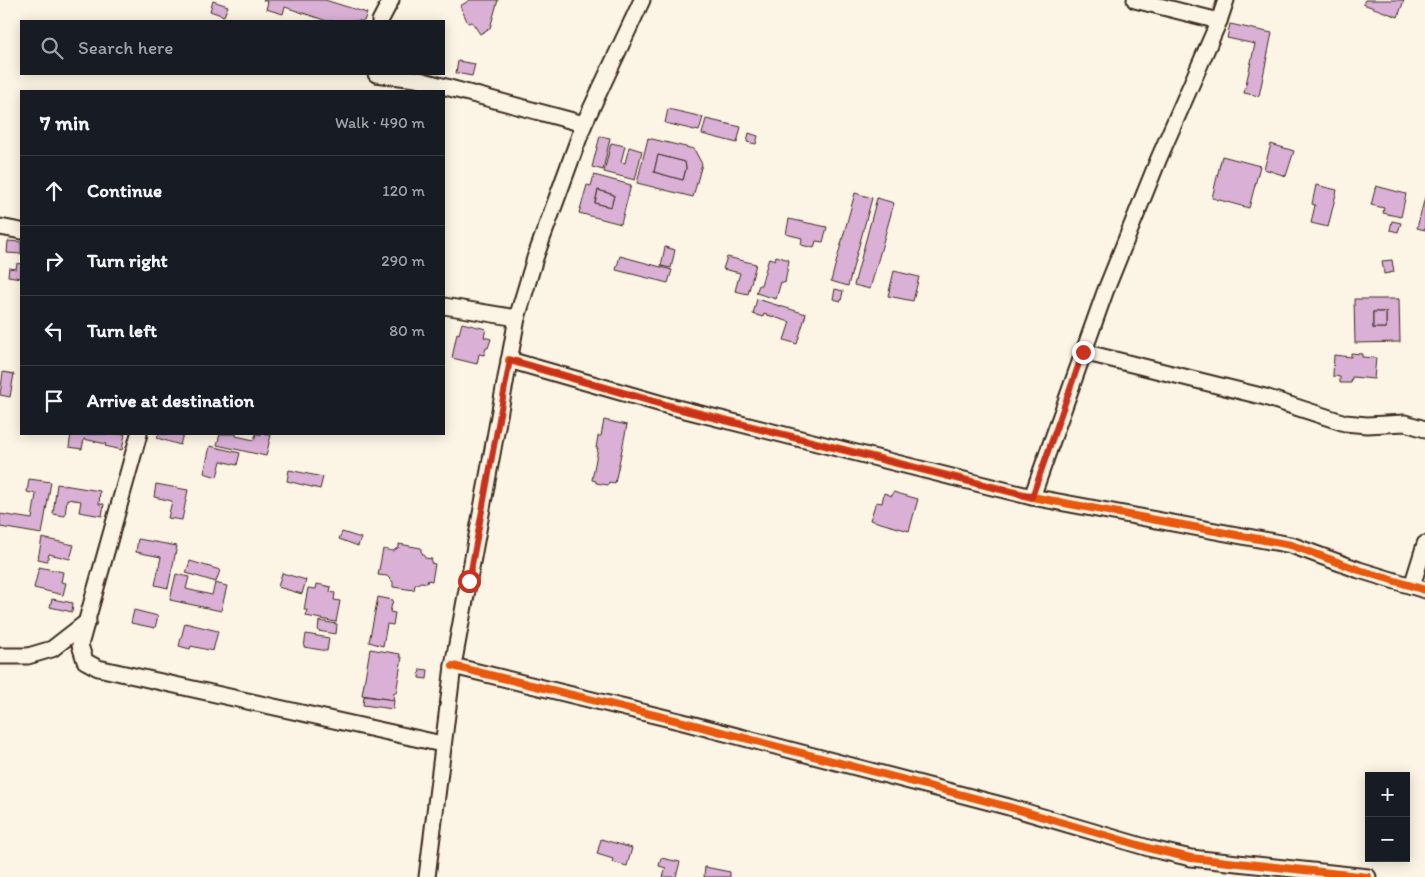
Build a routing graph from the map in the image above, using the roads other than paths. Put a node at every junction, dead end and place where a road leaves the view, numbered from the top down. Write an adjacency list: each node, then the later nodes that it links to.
1 (391, 0): 5 (street)
2 (642, 0): 8 (street)
3 (1134, 0): 6 (street)
4 (1226, 0): 6 (street)
5 (381, 20)
6 (1219, 21): 13 (street)
7 (384, 75): 8 (street)
8 (584, 124): 12 (street)
9 (0, 227): 10 (street)
10 (20, 231)
11 (445, 306): 12 (street)
12 (517, 318): 14 (street)
13 (1083, 352): 15 (street); 17 (street)
14 (510, 360): 17 (street); 22 (street)
15 (1425, 429)
16 (139, 435): 20 (street)
17 (1032, 497): 19 (street)
18 (1425, 544): 19 (street)
19 (1418, 588)
20 (88, 621): 21 (street); 23 (street)
21 (0, 656)
22 (453, 666): 23 (street); 25 (street)
23 (442, 744): 24 (street)
24 (427, 877)
25 (1368, 877)

